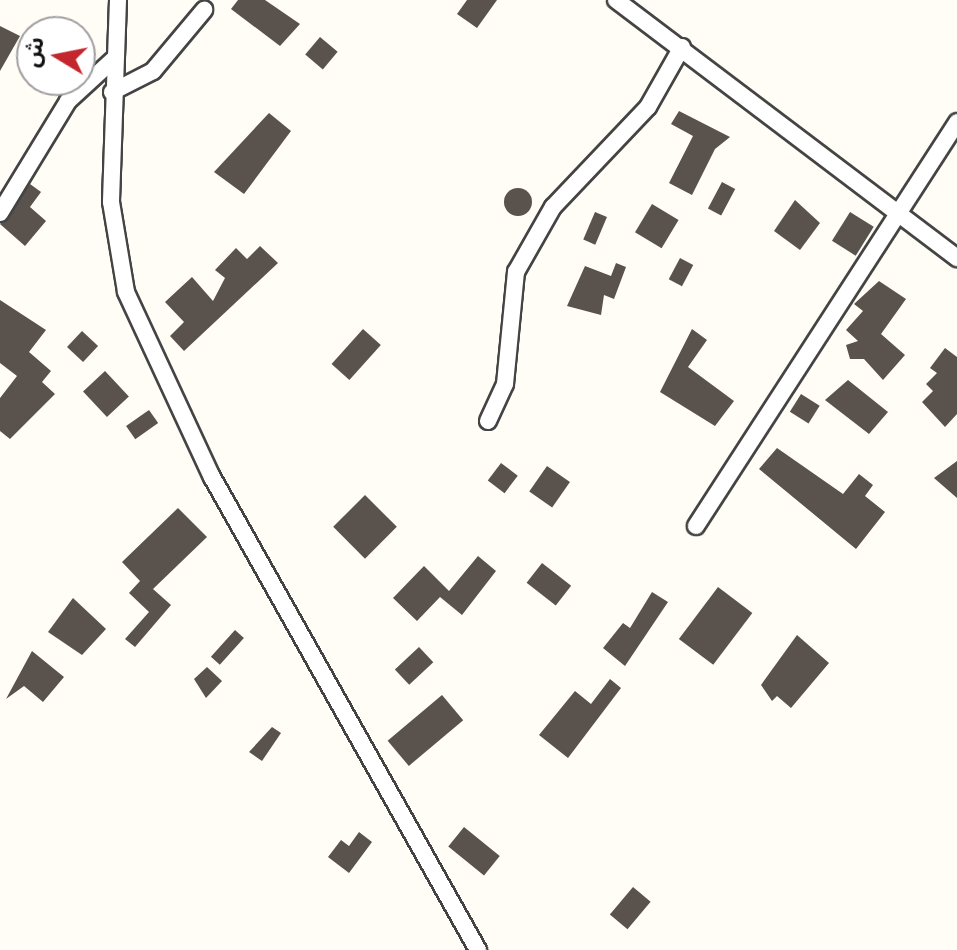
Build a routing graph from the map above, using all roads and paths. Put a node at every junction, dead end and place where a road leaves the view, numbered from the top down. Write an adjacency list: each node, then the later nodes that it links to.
1 (118, 0): 5 (street)
2 (616, 0): 4 (street)
3 (204, 10): 6 (street)
4 (682, 47): 9 (street); 11 (street)
5 (114, 59): 6 (street); 8 (street)
6 (112, 92): 13 (street)
7 (957, 122): 9 (street)
8 (0, 213)
9 (902, 214): 10 (street); 12 (street)
10 (957, 258)
11 (488, 421)
12 (696, 526)
13 (478, 950)

